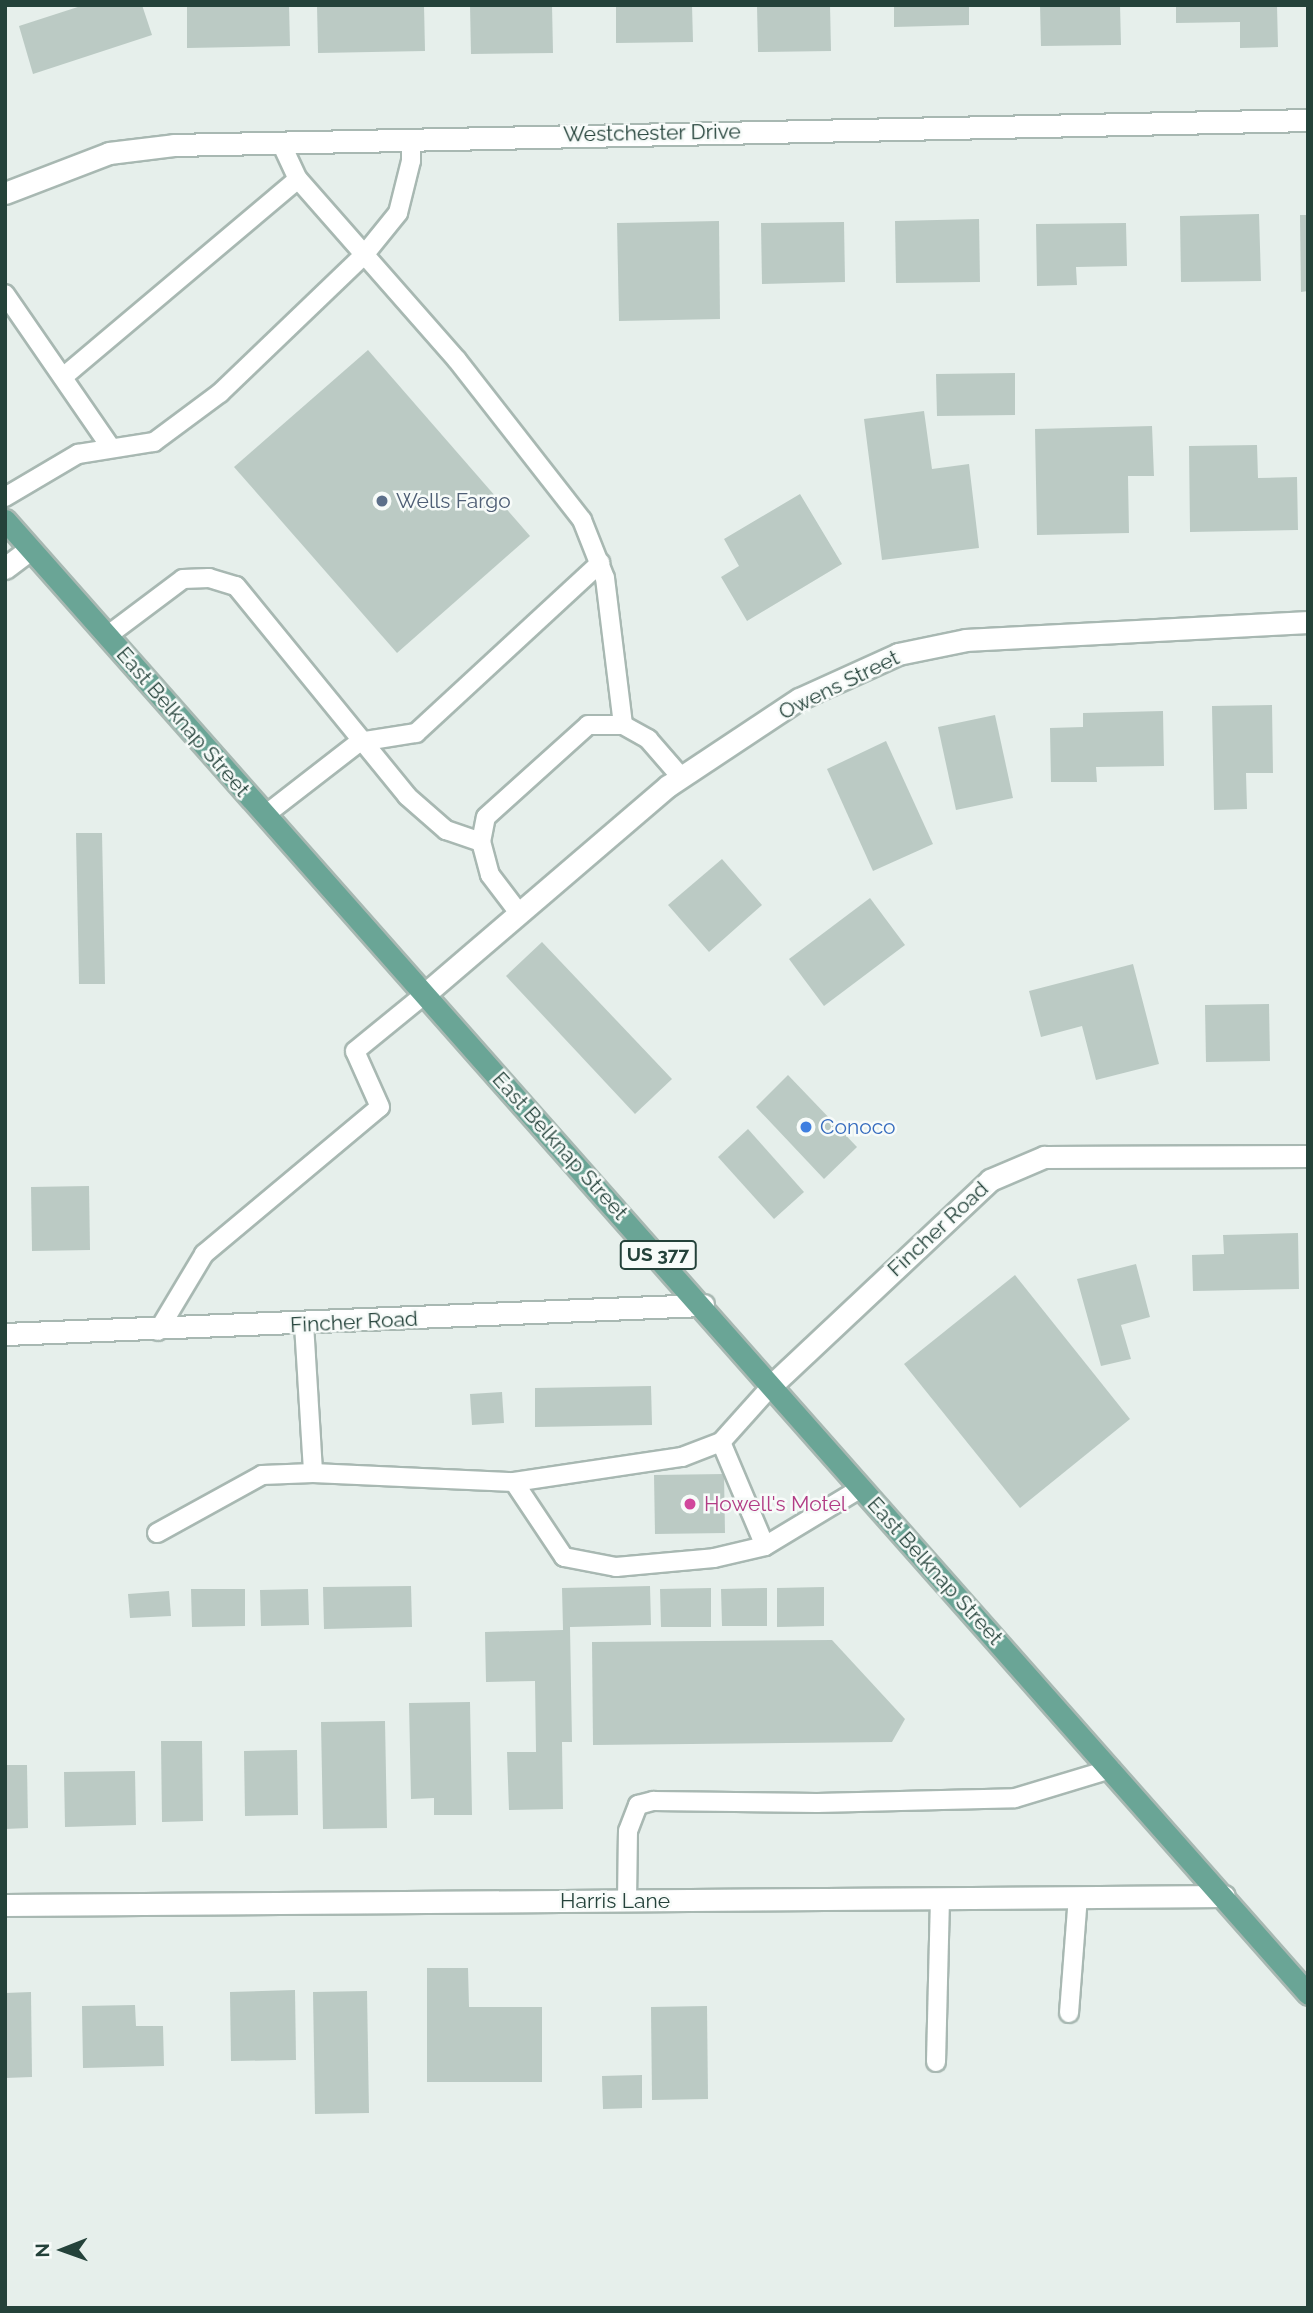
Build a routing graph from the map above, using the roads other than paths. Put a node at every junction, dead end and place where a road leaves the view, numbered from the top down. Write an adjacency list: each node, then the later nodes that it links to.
1 (1308, 120): 2 (street, Westchester Drive)
2 (411, 139): 3 (street, Westchester Drive); 6 (lane)
3 (281, 142): 4 (lane); 5 (street, Westchester Drive)
4 (298, 179): 6 (lane); 8 (lane)
5 (5, 193)
6 (364, 255): 9 (lane); 13 (lane)
7 (5, 294): 8 (lane)
8 (63, 377): 9 (lane)
9 (110, 446): 10 (lane)
10 (5, 497)
11 (5, 520): 12 (main road, East Belknap Street / US 377)
12 (30, 549): 14 (street); 16 (main road, East Belknap Street / US 377)
13 (600, 563): 17 (lane); 18 (lane)
14 (5, 568)
15 (1308, 622): 19 (street, Owens Street)
16 (107, 636): 18 (lane); 20 (main road, East Belknap Street / US 377)
17 (623, 725): 19 (lane); 21 (lane)
18 (359, 742): 20 (lane); 21 (lane)
19 (681, 777): 22 (street, Owens Street)
20 (265, 815): 23 (main road, East Belknap Street / US 377)
21 (481, 842): 22 (lane)
22 (519, 913): 23 (street, Owens Street)
23 (425, 994): 25 (main road, East Belknap Street / US 377); 27 (lane)
24 (1308, 1156): 29 (street, Fincher Road)
25 (703, 1305): 26 (street, Fincher Road); 29 (main road, East Belknap Street / US 377)
26 (304, 1324): 27 (street, Fincher Road); 31 (lane)
27 (158, 1331): 28 (street, Fincher Road)
28 (5, 1334)
29 (773, 1384): 30 (lane); 33 (main road, East Belknap Street / US 377)
30 (721, 1442): 32 (lane); 35 (lane)
31 (313, 1473): 32 (lane); 34 (lane)
32 (514, 1482): 35 (lane)
33 (861, 1488): 35 (lane); 36 (main road, East Belknap Street / US 377)
34 (157, 1533)
35 (765, 1546)
36 (1111, 1769): 37 (main road, East Belknap Street / US 377); 40 (lane)
37 (1224, 1896): 38 (street, Harris Lane); 42 (main road, East Belknap Street / US 377)
38 (1078, 1897): 39 (street, Harris Lane); 43 (lane)
39 (940, 1899): 40 (street, Harris Lane); 44 (lane)
40 (627, 1901): 41 (street, Harris Lane)
41 (5, 1905)
42 (1308, 1994)
43 (1069, 2013)
44 (936, 2062)

